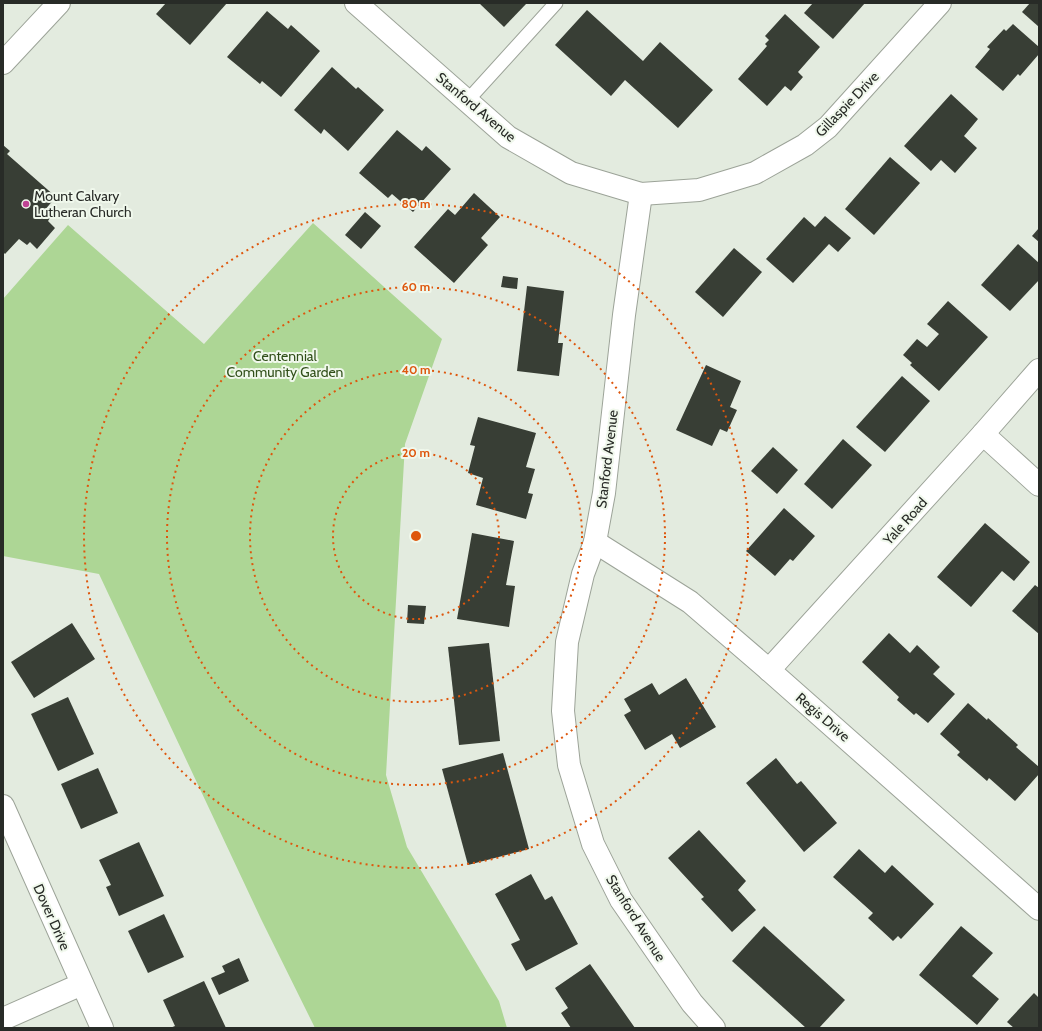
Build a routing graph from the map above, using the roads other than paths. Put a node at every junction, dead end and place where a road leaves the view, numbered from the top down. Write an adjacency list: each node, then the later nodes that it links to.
1 (59, 3): 5 (street)
2 (356, 3): 6 (street, Stanford Avenue)
3 (556, 3): 6 (lane)
4 (940, 3): 7 (street, Gillaspie Drive)
5 (3, 63)
6 (467, 101): 7 (street, Stanford Avenue)
7 (641, 194): 11 (street, Stanford Avenue)
8 (1039, 370): 9 (street, Yale Road)
9 (983, 434): 10 (street); 12 (street, Yale Road)
10 (1039, 485)
11 (595, 542): 12 (street, Regis Drive); 18 (street, Stanford Avenue)
12 (769, 670): 14 (street, Regis Drive)
13 (3, 806): 15 (street, Dover Drive)
14 (1039, 909)
15 (82, 984): 16 (street); 17 (street, Dover Drive)
16 (3, 1018)
17 (102, 1028)
18 (714, 1028)

